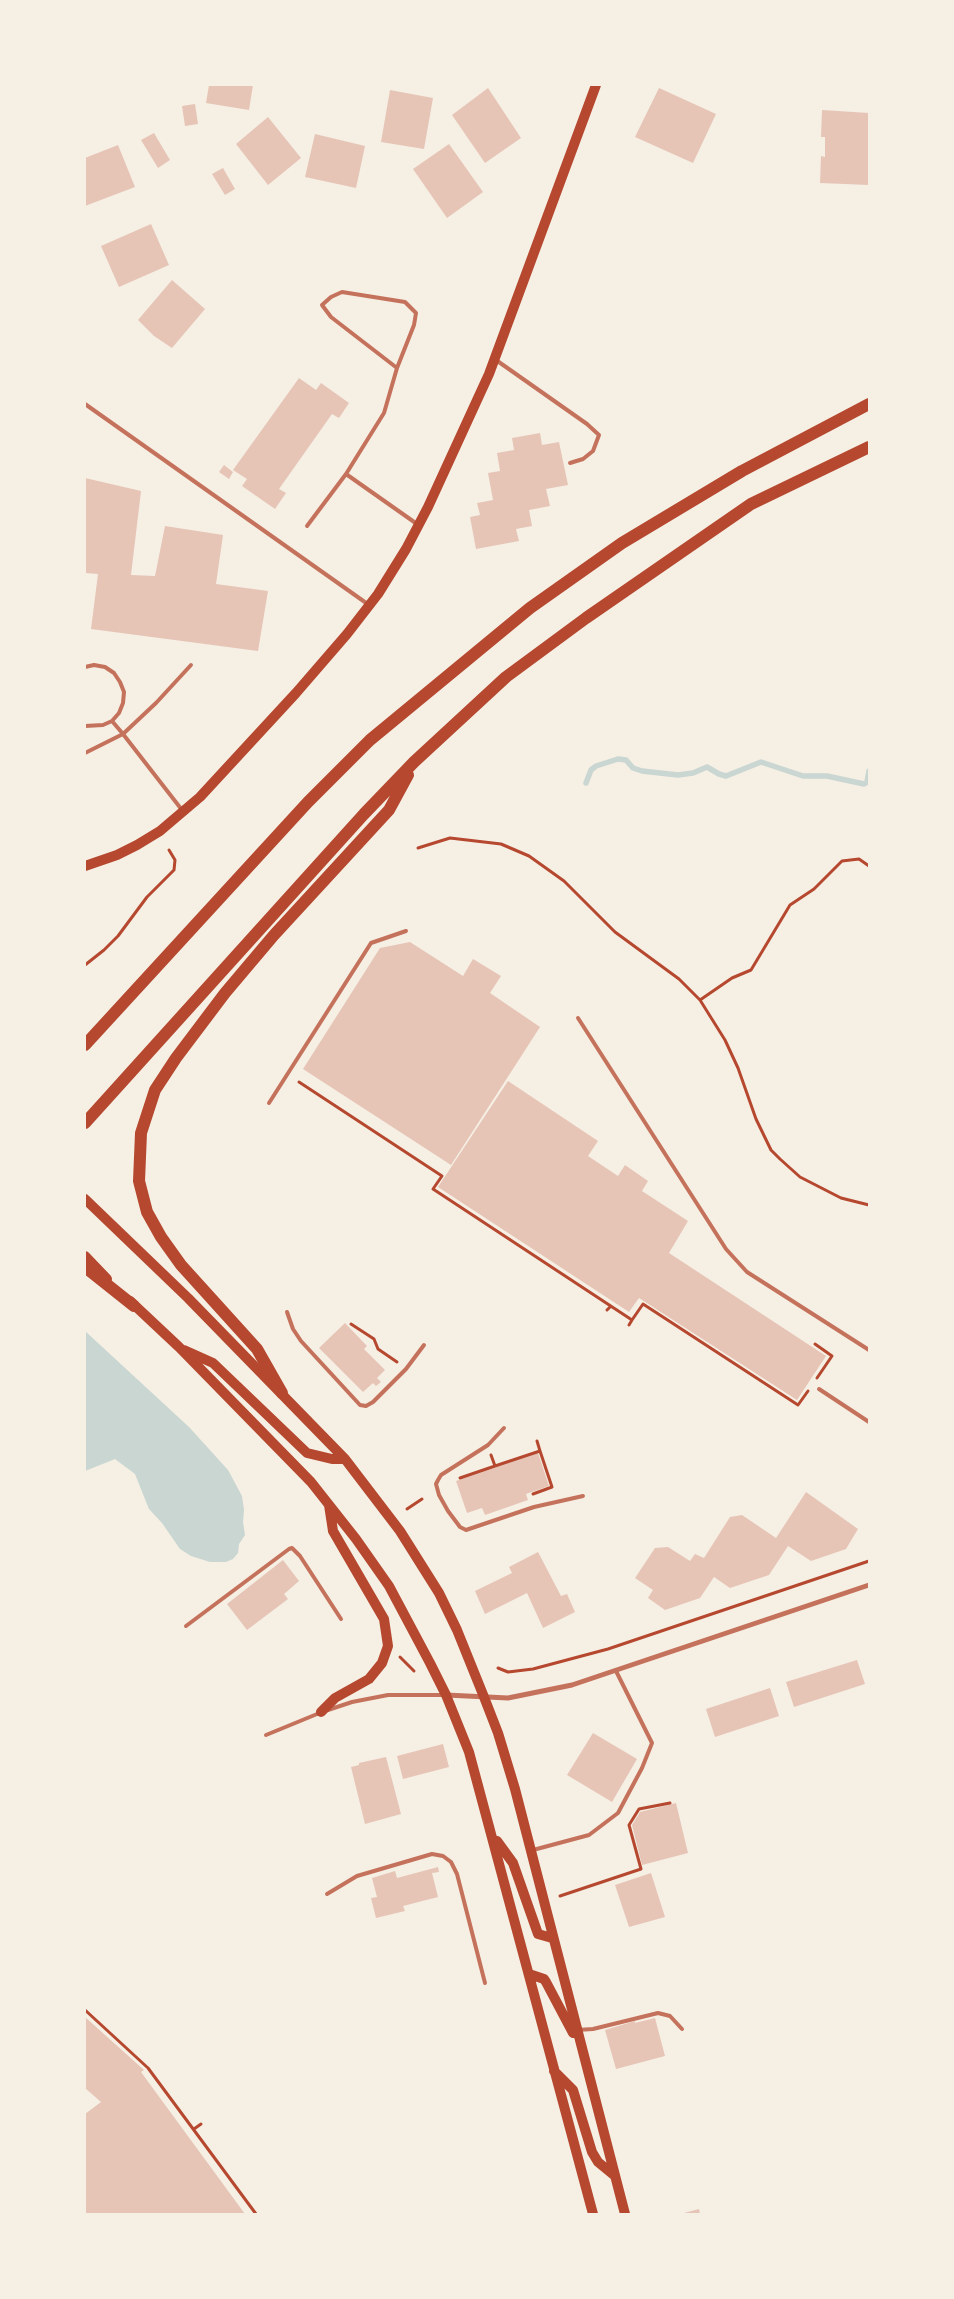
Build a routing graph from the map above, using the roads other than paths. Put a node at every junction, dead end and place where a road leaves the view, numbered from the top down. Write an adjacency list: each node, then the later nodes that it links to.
1 (596, 85): 2 (main road)
2 (494, 359): 7 (lane); 10 (main road)
3 (397, 368): 3 (lane); 8 (lane)
4 (85, 404): 11 (lane)
5 (869, 404): 23 (main road)
6 (869, 447): 18 (main road)
7 (570, 463)
8 (346, 474): 9 (lane); 10 (lane)
9 (307, 526)
10 (418, 526): 11 (main road)
11 (369, 605): 19 (main road)
12 (191, 665): 16 (lane)
13 (85, 667): 14 (lane)
14 (112, 721): 15 (lane); 16 (lane)
15 (85, 726)
16 (123, 734): 17 (lane); 19 (lane)
17 (85, 753)
18 (414, 762): 25 (main road); 35 (main road)
19 (183, 812): 20 (main road)
20 (85, 866)
21 (406, 932): 24 (lane)
22 (578, 1018): 33 (lane)
23 (85, 1045)
24 (268, 1103)
25 (85, 1123)
26 (85, 1199): 35 (main road)
27 (85, 1256): 29 (main road)
28 (85, 1267): 29 (main road)
29 (134, 1306): 32 (main road)
30 (287, 1312): 31 (lane)
31 (424, 1345)
32 (179, 1347): 38 (main road); 40 (main road)
33 (869, 1350)
34 (819, 1389): 36 (lane)
35 (282, 1393): 38 (main road)
36 (869, 1422)
37 (504, 1428): 39 (lane)
38 (345, 1459): 46 (main road)
39 (583, 1496)
40 (329, 1504): 45 (main road); 47 (main road)
41 (869, 1585): 44 (street)
42 (341, 1619): 43 (lane)
43 (186, 1626)
44 (616, 1671): 46 (street); 50 (lane)
45 (446, 1695): 46 (street); 47 (lane); 49 (main road)
46 (484, 1697): 50 (main road)
47 (321, 1712): 48 (lane)
48 (266, 1735)
49 (493, 1836): 52 (main road); 53 (main road)
50 (531, 1850): 52 (main road)
51 (327, 1894): 54 (lane)
52 (552, 1938): 56 (main road)
53 (529, 1974): 57 (main road); 58 (main road)
54 (485, 1983)
55 (682, 2029): 56 (lane)
56 (576, 2030): 57 (main road)
57 (580, 2045): 59 (main road)
58 (554, 2071): 59 (main road); 60 (main road)
59 (615, 2176): 61 (main road)
60 (593, 2214)
61 (625, 2214)

